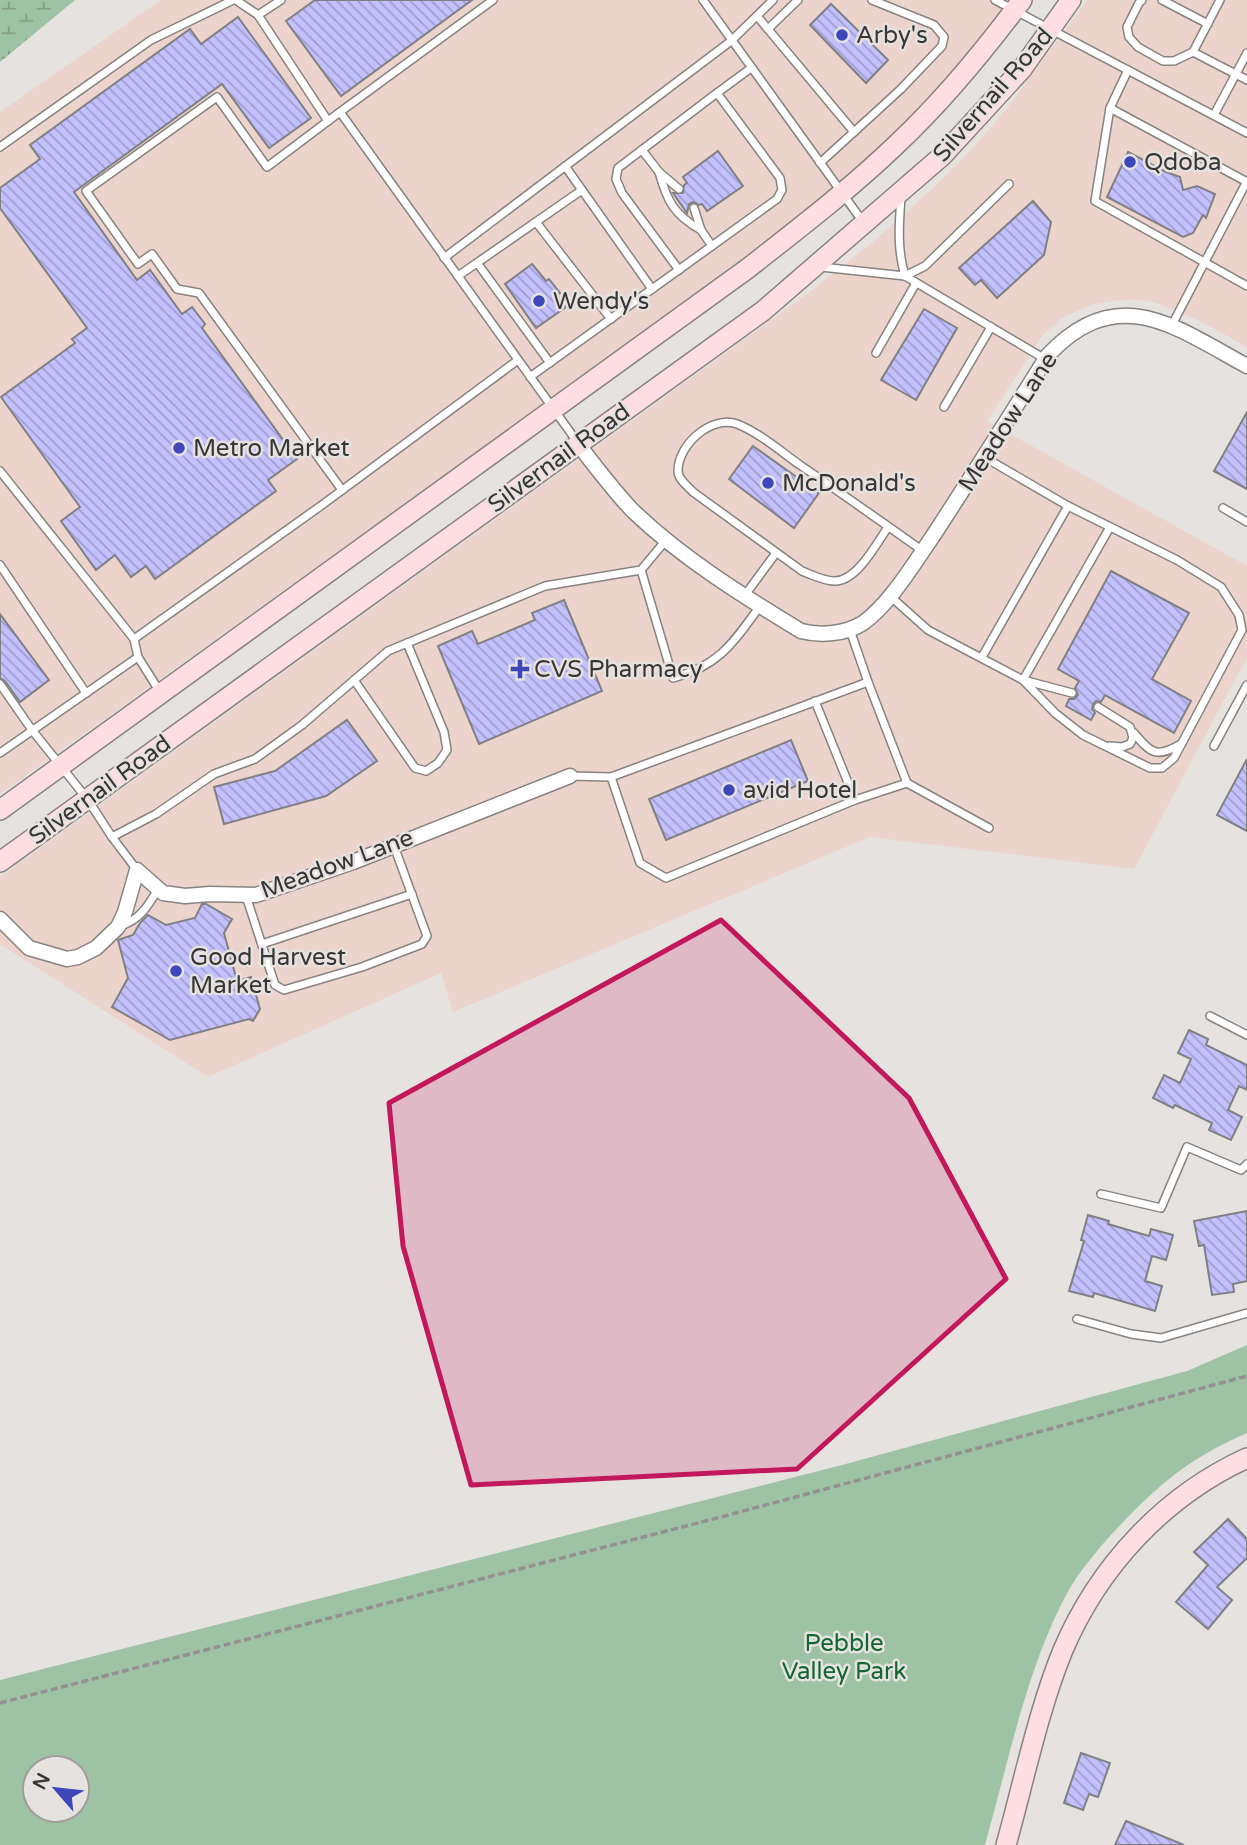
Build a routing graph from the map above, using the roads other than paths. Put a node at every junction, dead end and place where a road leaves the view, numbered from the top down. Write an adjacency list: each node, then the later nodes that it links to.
1 (235, 0): 14 (lane); 33 (lane)
2 (281, 0): 14 (lane)
3 (493, 0): 28 (lane)
4 (702, 0): 19 (lane)
5 (773, 0): 15 (lane)
6 (798, 0): 17 (lane)
7 (872, 0): 31 (lane)
8 (995, 0): 13 (lane)
9 (1071, 0): 18 (street, Silvernail Road)
10 (1142, 0): 20 (lane)
11 (1162, 0): 16 (lane)
12 (1220, 0): 16 (lane)
13 (1018, 5): 18 (lane); 43 (street, Silvernail Road)
14 (258, 15): 30 (lane)
15 (757, 16): 17 (lane); 19 (lane)
16 (1208, 23): 20 (lane)
17 (768, 29): 31 (lane)
18 (1051, 30): 23 (lane); 42 (street, Silvernail Road)
19 (731, 41): 22 (lane); 36 (lane)
20 (1193, 52): 24 (lane)
21 (1247, 53): 24 (lane)
22 (751, 68): 26 (lane); 35 (lane)
23 (1128, 70): 27 (lane); 29 (lane)
24 (1236, 74): 25 (lane); 29 (lane)
25 (1247, 80)
26 (717, 93): 34 (lane); 48 (lane)
27 (1110, 108): 38 (lane); 50 (lane)
28 (340, 112): 30 (lane); 49 (lane)
29 (1214, 115): 32 (lane)
30 (328, 121): 73 (lane)
31 (854, 132): 35 (lane)
32 (1247, 133)
33 (0, 147)
34 (642, 150): 37 (lane); 53 (lane)
35 (820, 163): 43 (lane)
36 (565, 166): 41 (lane); 49 (lane)
37 (659, 172): 40 (lane); 47 (lane)
38 (1247, 181): 50 (lane)
39 (1009, 184): 55 (lane)
40 (679, 189)
41 (582, 190): 45 (lane); 58 (lane)
42 (901, 193): 46 (street, Silvernail Road); 55 (lane)
43 (842, 194): 46 (lane); 69 (street, Silvernail Road)
44 (694, 208): 47 (lane)
45 (536, 222): 51 (lane); 59 (lane)
46 (865, 225): 52 (street, Silvernail Road)
47 (701, 230): 48 (lane)
48 (712, 246): 53 (lane)
49 (444, 258): 54 (lane)
50 (1204, 263): 57 (lane); 60 (lane)
51 (478, 264): 54 (lane); 65 (lane)
52 (817, 266): 55 (lane); 70 (street, Silvernail Road)
53 (678, 270): 58 (lane)
54 (458, 276): 64 (lane)
55 (905, 276): 56 (lane)
56 (916, 283): 61 (lane); 62 (lane)
57 (1247, 286)
58 (652, 289): 59 (lane)
59 (611, 319): 65 (lane)
60 (1172, 326): 63 (street, Meadow Lane); 66 (street, Meadow Lane)
61 (991, 327): 63 (lane); 68 (lane)
62 (876, 353)
63 (1046, 359): 71 (street, Meadow Lane)
64 (517, 360): 67 (lane); 73 (lane)
65 (550, 363): 67 (lane)
66 (1247, 366)
67 (530, 377): 69 (lane)
68 (944, 407)
69 (552, 410): 70 (lane); 98 (street, Silvernail Road)
70 (578, 444): 79 (street); 112 (street, Silvernail Road)
71 (984, 457): 74 (lane); 80 (street, Meadow Lane)
72 (0, 471): 88 (lane)
73 (342, 490): 88 (lane)
74 (1068, 506): 78 (lane); 91 (lane)
75 (1223, 508): 76 (lane)
76 (1247, 522)
77 (888, 527): 80 (lane); 81 (lane); 81 (lane)
78 (1110, 527): 93 (lane); 104 (lane)
79 (667, 539): 83 (lane); 84 (street)
80 (923, 551): 85 (street, Meadow Lane)
81 (776, 552): 84 (lane)
82 (0, 565): 97 (lane)
83 (641, 570): 86 (lane); 89 (lane)
84 (745, 595): 86 (street)
85 (890, 595): 87 (street, Meadow Lane); 91 (lane)
86 (761, 606): 87 (street)
87 (850, 630): 94 (lane)
88 (134, 639): 90 (lane)
89 (407, 643): 92 (lane); 92 (lane)
90 (138, 657): 97 (lane); 98 (lane)
91 (982, 657): 93 (lane)
92 (354, 680): 116 (lane)
93 (1023, 680): 99 (lane); 105 (lane)
94 (868, 682): 100 (lane); 111 (lane)
95 (0, 684): 103 (lane)
96 (1247, 685): 106 (lane)
97 (86, 693): 103 (lane)
98 (160, 693): 108 (street, Silvernail Road)
99 (1072, 693)
100 (816, 701): 110 (lane); 113 (lane)
101 (1098, 707): 102 (lane)
102 (1129, 727): 104 (lane); 105 (lane)
103 (32, 730): 107 (lane); 108 (lane)
104 (1182, 743): 105 (lane)
105 (1106, 746)
106 (1214, 746)
107 (0, 752)
108 (61, 765): 112 (lane); 114 (street, Silvernail Road)
109 (570, 776): 110 (lane); 117 (street, Meadow Lane)
110 (611, 776): 113 (lane)
111 (907, 783): 113 (lane); 115 (lane)
112 (88, 800): 116 (lane); 118 (street, Silvernail Road)
113 (855, 800)
114 (0, 810)
115 (989, 828)
116 (112, 837): 119 (lane)
117 (394, 846): 121 (lane); 122 (street, Meadow Lane)
118 (0, 862)
119 (137, 870): 120 (street, Meadow Lane); 124 (street)
120 (158, 889): 122 (street, Meadow Lane); 124 (lane)
121 (412, 894): 125 (lane); 125 (lane)
122 (246, 895): 125 (lane)
123 (0, 919): 124 (street)
124 (118, 927)
125 (262, 944)
126 (1210, 1016): 127 (lane)
127 (1247, 1035)
128 (1247, 1164): 129 (lane)
129 (1101, 1194)
130 (1247, 1313): 131 (lane)
131 (1077, 1320)
132 (1247, 1458): 133 (street)
133 (1006, 1845)

